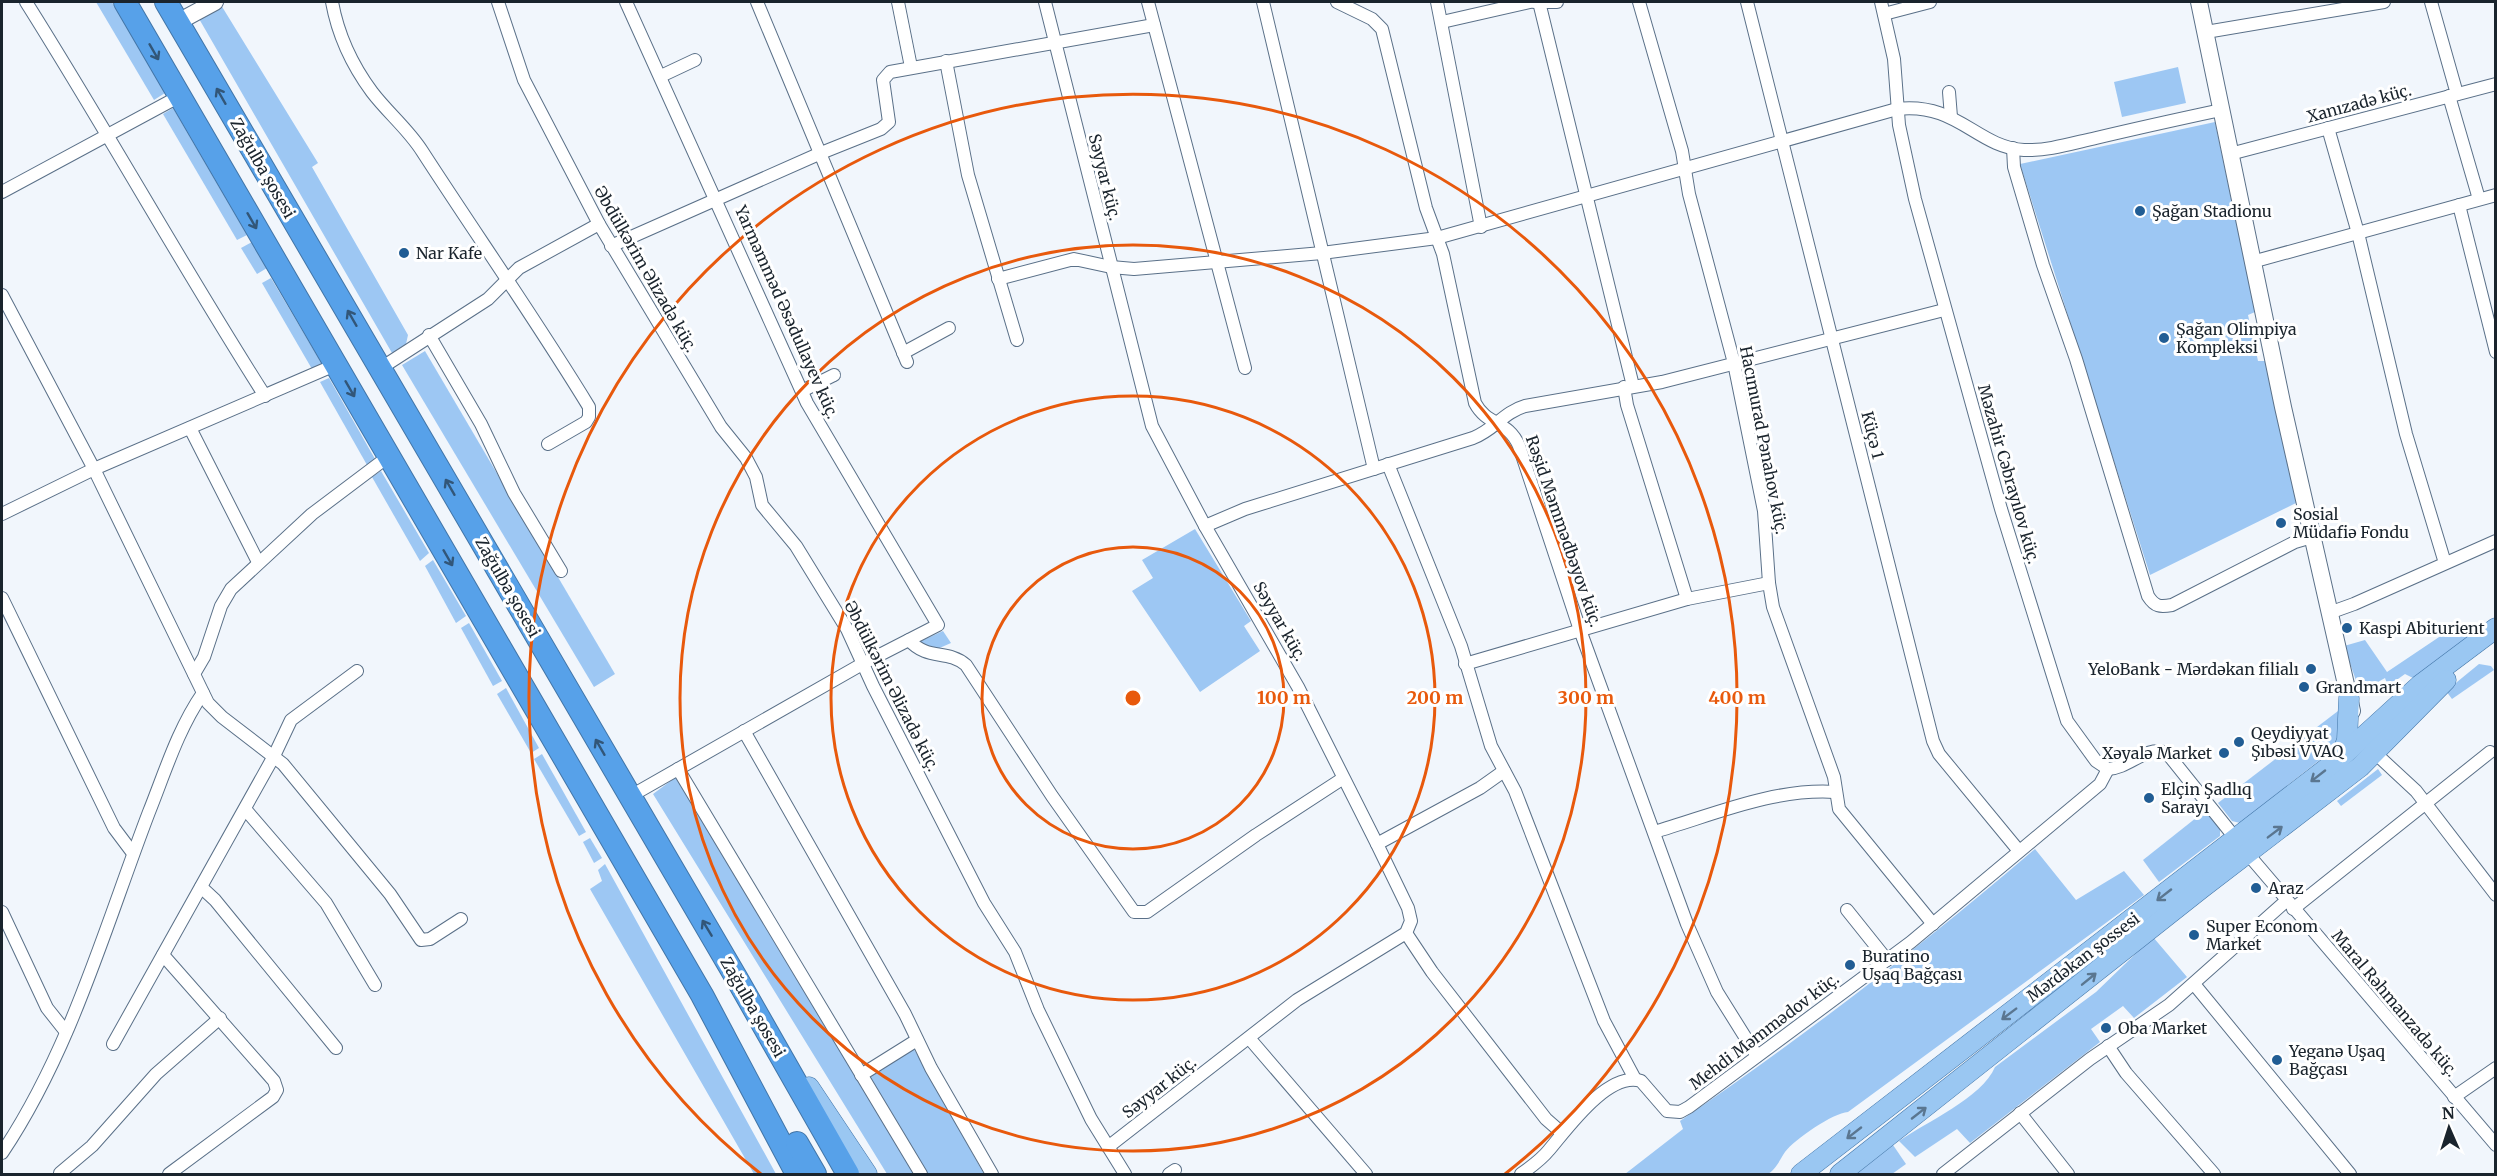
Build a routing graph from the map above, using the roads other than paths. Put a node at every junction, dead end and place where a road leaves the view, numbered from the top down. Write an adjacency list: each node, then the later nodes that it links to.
1 (26, 2): 43 (street)
2 (125, 2): 38 (highway, one-way to 38)
3 (166, 2): 26 (highway, Zağulba şosesi)
4 (215, 2): 26 (street)
5 (332, 2): 65 (street)
6 (498, 2): 55 (street, Əbdülkərim Əlizadə küç.)
7 (626, 2): 34 (street, Yarməmməd Əsədullayev küç.)
8 (757, 2): 46 (street)
9 (898, 2): 33 (street)
10 (1045, 2): 30 (street, Səyyar küç.)
11 (1148, 2): 28 (street)
12 (1263, 2): 60 (street)
13 (1337, 2): 58 (street, Rəşid Məmmədbəyov küç.)
14 (1437, 2): 27 (street)
15 (1535, 2): 16 (street); 27 (street); 51 (street)
16 (1557, 2)
17 (1639, 2): 48 (street, Hacımurad Pənahov küç.)
18 (1747, 2): 44 (street, Küçə 1)
19 (1930, 2): 24 (street)
20 (2199, 2): 29 (street)
21 (2295, 2): 25 (street)
22 (2384, 2): 25 (street)
23 (2431, 2): 37 (street)
24 (1882, 8): 39 (street, Məzahir Cəbrayılov küç.)
25 (2299, 15): 29 (street)
26 (178, 22): 75 (highway, Zağulba şosesi, one-way to 26)
27 (1442, 22): 56 (street)
28 (1154, 25): 30 (street); 61 (street)
29 (2206, 32): 40 (street)
30 (1054, 44): 32 (street); 63 (street, Səyyar küç.)
31 (695, 60): 34 (street)
32 (946, 61): 33 (street); 64 (street)
33 (911, 68): 46 (street)
34 (661, 76): 52 (street, Yarməmməd Əsədullayev küç.)
35 (2496, 84): 37 (street, Xanızadə küç.)
36 (1949, 92): 41 (street)
37 (2453, 95): 42 (street, Xanızadə küç.); 53 (street)
38 (180, 96): 43 (street); 74 (highway, one-way to 74)
39 (1897, 110): 41 (street); 44 (street); 67 (street, Məzahir Cəbrayılov küç.)
40 (2221, 110): 45 (street); 47 (street)
41 (1951, 117): 45 (street)
42 (2328, 128): 47 (street, Xanızadə küç.); 57 (street)
43 (109, 134): 49 (street); 80 (street)
44 (1781, 143): 48 (street); 70 (street, Küçə 1)
45 (2013, 148): 90 (street)
46 (821, 153): 52 (street); 68 (street)
47 (2230, 154): 62 (street)
48 (1685, 170): 51 (street); 73 (street, Hacımurad Pənahov küç.)
49 (2, 192)
50 (2496, 195): 53 (street)
51 (1589, 197): 56 (street); 78 (street)
52 (717, 198): 59 (street); 79 (street, Yarməmməd Əsədullayev küç.)
53 (2479, 199): 54 (street)
54 (2459, 205): 57 (street); 72 (street)
55 (599, 224): 59 (street, Əbdülkərim Əlizadə küç.); 65 (street)
56 (1481, 227): 58 (street)
57 (2358, 233): 62 (street); 93 (street)
58 (1437, 238): 60 (street); 81 (street, Rəşid Məmmədbəyov küç.)
59 (611, 246): 103 (street, Əbdülkərim Əlizadə küç.)
60 (1322, 253): 61 (street); 87 (street)
61 (1216, 262): 63 (street); 76 (street)
62 (2253, 262): 90 (street)
63 (1111, 267): 64 (street); 89 (street, Səyyar küç.)
64 (998, 279): 71 (street)
65 (507, 280): 69 (street); 83 (street)
66 (2, 295): 86 (street)
67 (1944, 310): 70 (street); 115 (street, Məzahir Cəbrayılov küç.)
68 (949, 328)
69 (429, 335): 75 (street); 94 (street)
70 (1832, 338): 73 (street); 126 (street, Küçə 1)
71 (1017, 340)
72 (2496, 352)
73 (1734, 363): 78 (street); 95 (street, Hacımurad Pənahov küç.)
74 (335, 365): 80 (street); 84 (highway, one-way to 84)
75 (381, 368): 120 (highway, Zağulba şosesi, one-way to 75)
76 (1245, 368)
77 (834, 375): 79 (street)
78 (1629, 387): 81 (street); 97 (street)
79 (802, 391): 101 (street, Yarməmməd Əsədullayev küç.)
80 (265, 396): 82 (street)
81 (1497, 423): 85 (street); 100 (street, Rəşid Məmmədbəyov küç.)
82 (190, 428): 86 (street); 92 (street)
83 (548, 444)
84 (389, 456): 92 (street); 141 (highway, one-way to 141)
85 (1388, 464): 87 (street); 104 (street)
86 (94, 469): 88 (street); 106 (street)
87 (1374, 469): 89 (street)
88 (2, 514)
89 (1204, 525): 118 (street, Səyyar küç.)
90 (2312, 537): 98 (street)
91 (2496, 541): 93 (street)
92 (258, 562): 106 (street)
93 (2445, 563): 98 (street)
94 (561, 571)
95 (1769, 583): 97 (street); 119 (street, Hacımurad Pənahov küç.)
96 (2, 598): 127 (street)
97 (1687, 600): 100 (street)
98 (2329, 613): 108 (street)
99 (2496, 628): 109 (main road)
100 (1580, 630): 104 (street); 123 (street, Rəşid Məmmədbəyov küç.)
101 (909, 640): 103 (street); 118 (street)
102 (2496, 641): 111 (main road)
103 (864, 663): 110 (street); 157 (street, Əbdülkərim Əlizadə küç.)
104 (1465, 664): 117 (street)
105 (357, 671): 113 (street)
106 (194, 674): 107 (street)
107 (203, 693): 113 (street); 127 (street)
108 (2349, 698): 109 (main road); 111 (street); 114 (main road)
109 (2388, 713): 111 (main road)
110 (744, 731): 116 (street); 145 (street)
111 (2369, 746): 114 (main road, Mərdəkan şossesi); 121 (street); 125 (main road, Mərdəkan şossesi, one-way to 111)
112 (2490, 752): 121 (street)
113 (274, 756): 122 (street); 133 (street)
114 (2340, 758): 125 (main road, Mərdəkan şossesi, one-way to 125)
115 (2108, 769): 125 (street); 126 (street, Mehdi Məmmədov küç.)
116 (678, 770): 120 (street); 151 (street)
117 (1504, 771): 124 (street); 152 (street)
118 (1342, 779): 124 (street, Səyyar küç.)
119 (1835, 792): 123 (street); 134 (street, Hacımurad Pənahov küç.)
120 (629, 797): 138 (highway, Zağulba şosesi, one-way to 120)
121 (2426, 803): 129 (street); 130 (street)
122 (245, 809): 128 (street); 140 (street)
123 (1654, 832): 149 (street, Rəşid Məmmədbəyov küç.)
124 (1377, 844): 135 (street, Səyyar küç.)
125 (2242, 846): 130 (street, Maral Rəhmanzadə küç.); 170 (main road, Mərdəkan şossesi, one-way to 170); 171 (main road, Mərdəkan şossesi, one-way to 125)
126 (2019, 851): 134 (street, Mehdi Məmmədov küç.)
127 (132, 852): 143 (street)
128 (201, 887): 136 (street); 148 (street)
129 (2496, 895)
130 (2290, 905): 139 (street); 153 (street, Maral Rəhmanzadə küç.)
131 (1847, 910): 137 (street)
132 (2, 912): 143 (street)
133 (461, 919)
134 (1933, 924): 137 (street, Mehdi Məmmədov küç.)
135 (1406, 933): 144 (street, Səyyar küç.); 155 (street)
136 (163, 956): 142 (street); 146 (street)
137 (1887, 960): 149 (street, Mehdi Məmmədov küç.)
138 (737, 979): 163 (highway, Zağulba şosesi); 164 (main road)
139 (2194, 984): 147 (street); 175 (street)
140 (375, 985)
141 (702, 995): 161 (highway); 162 (highway)
142 (220, 1018): 159 (street); 160 (street)
143 (66, 1032): 158 (street)
144 (1249, 1038): 157 (street, Səyyar küç.); 168 (street)
145 (917, 1040): 151 (street); 166 (street)
146 (113, 1044)
147 (2108, 1046): 154 (street); 174 (street)
148 (336, 1048)
149 (1757, 1056): 152 (street, Mehdi Məmmədov küç.)
150 (2496, 1068): 153 (street)
151 (861, 1075): 165 (street)
152 (1635, 1079): 155 (street)
153 (2454, 1097): 156 (street, Maral Rəhmanzadə küç.)
154 (2020, 1113): 172 (street); 173 (street)
155 (1562, 1133): 169 (street)
156 (2496, 1145)
157 (1108, 1147): 167 (street, Əbdülkərim Əlizadə küç.)
158 (2, 1153)
159 (60, 1173)
160 (169, 1174)
161 (797, 1174)
162 (815, 1174)
163 (848, 1174)
164 (867, 1174)
165 (921, 1174)
166 (992, 1174)
167 (1125, 1174)
168 (1366, 1174)
169 (1521, 1174)
170 (1801, 1174)
171 (1840, 1174)
172 (1943, 1174)
173 (2068, 1174)
174 (2214, 1174)
175 (2350, 1174)

